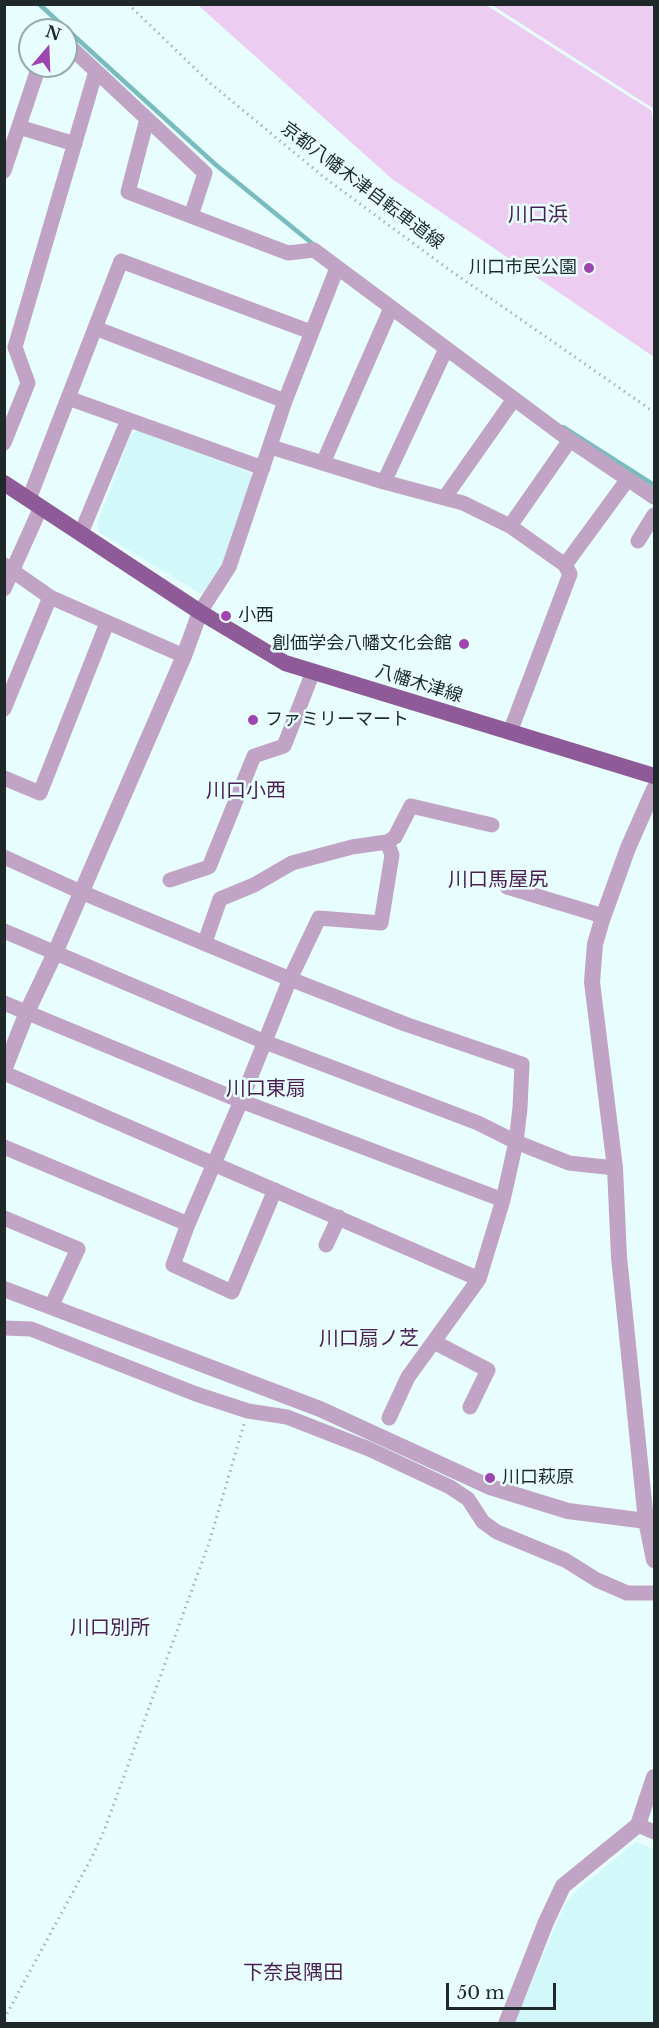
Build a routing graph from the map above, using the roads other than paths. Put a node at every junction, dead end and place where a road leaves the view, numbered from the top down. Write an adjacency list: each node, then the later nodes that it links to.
1 (78, 55): 2 (street)
2 (96, 72): 4 (street); 6 (street)
3 (35, 78): 5 (street)
4 (147, 119): 8 (street); 8 (street)
5 (19, 127): 6 (street); 7 (street)
6 (75, 144): 19 (street)
7 (4, 171)
8 (191, 216): 9 (street)
9 (337, 268): 10 (street); 12 (street)
10 (391, 308): 13 (street); 21 (street)
11 (95, 328): 12 (street); 14 (street); 16 (street)
12 (311, 332): 16 (street)
13 (446, 349): 15 (street); 24 (street)
14 (68, 398): 17 (street); 28 (street)
15 (514, 399): 18 (street); 26 (street)
16 (285, 401): 20 (street)
17 (128, 420): 22 (street); 31 (street)
18 (570, 440): 23 (street); 30 (street)
19 (4, 443)
20 (271, 447): 21 (street); 22 (street)
21 (323, 463): 24 (street)
22 (263, 468): 37 (street)
23 (628, 479): 27 (street); 33 (street)
24 (384, 482): 26 (street)
25 (4, 483): 28 (main road, 八幡木津線)
26 (445, 497): 30 (street)
27 (654, 497)
28 (35, 503): 31 (main road, 八幡木津線); 34 (street)
29 (654, 514): 32 (street)
30 (510, 526): 33 (street)
31 (81, 533): 37 (main road, 八幡木津線)
32 (638, 541)
33 (565, 565): 42 (street)
34 (9, 568): 35 (street); 36 (street)
35 (4, 589)
36 (50, 597): 38 (street); 41 (street)
37 (200, 612): 39 (street); 40 (main road, 八幡木津線)
38 (107, 623): 39 (street); 44 (street)
39 (184, 656): 51 (street)
40 (313, 672): 42 (main road, 八幡木津線); 49 (street)
41 (4, 709)
42 (510, 732): 43 (main road, 八幡木津線)
43 (654, 776)
44 (4, 778)
45 (654, 789): 52 (street)
46 (492, 825): 47 (street)
47 (387, 842): 54 (street); 56 (street)
48 (4, 857): 51 (street)
49 (170, 880)
50 (507, 887): 52 (street)
51 (81, 892): 54 (street); 55 (street)
52 (603, 916): 65 (street)
53 (4, 931): 55 (street)
54 (205, 942): 56 (street)
55 (55, 953): 58 (street); 59 (street)
56 (290, 979): 59 (street); 62 (street)
57 (4, 1003): 58 (street)
58 (27, 1012): 60 (street); 61 (street)
59 (265, 1042): 61 (street); 62 (street)
60 (4, 1072): 64 (street)
61 (241, 1101): 64 (street); 67 (street)
62 (516, 1142): 65 (street); 67 (street)
63 (4, 1147): 70 (street)
64 (213, 1162): 66 (street); 70 (street)
65 (615, 1168): 79 (street)
66 (275, 1190): 68 (street); 70 (street)
67 (503, 1200): 72 (street)
68 (339, 1217): 71 (street); 72 (street)
69 (4, 1218): 74 (street)
70 (188, 1224)
71 (326, 1245)
72 (479, 1279): 76 (street)
73 (4, 1289): 74 (street)
74 (51, 1306): 79 (street)
75 (4, 1328): 81 (street)
76 (434, 1342): 77 (street); 78 (street)
77 (470, 1407)
78 (389, 1418)
79 (650, 1522): 80 (street)
80 (654, 1560)
81 (654, 1593)
82 (654, 1777): 83 (street)
83 (638, 1826): 84 (street); 85 (street)
84 (654, 1832)
85 (506, 2024)

